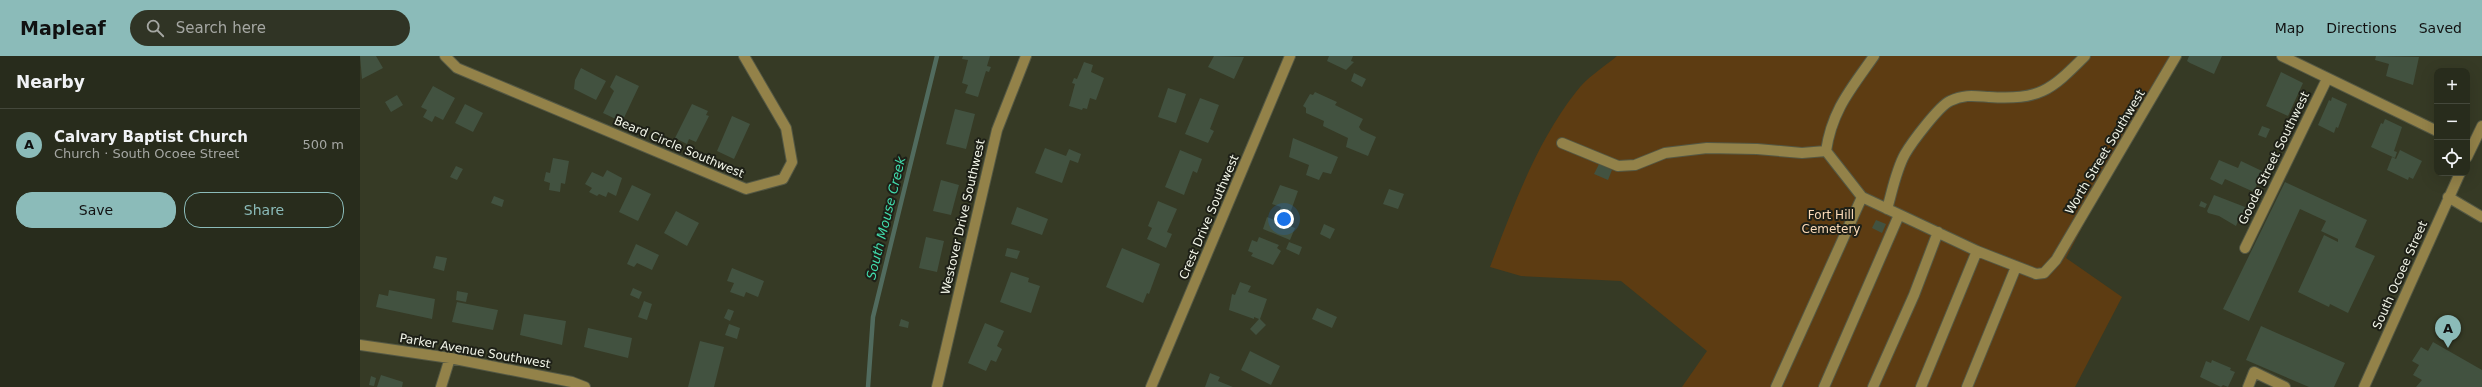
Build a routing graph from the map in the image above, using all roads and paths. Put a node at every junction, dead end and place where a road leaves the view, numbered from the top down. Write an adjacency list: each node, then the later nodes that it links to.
1 (445, 56): 2 (street, Beard Circle Southwest)
2 (744, 56)
3 (1026, 56): 29 (street, Westover Drive Southwest)
4 (1290, 56): 30 (street, Crest Drive Southwest)
5 (1874, 56): 14 (street)
6 (2085, 56): 18 (street)
7 (2176, 56): 24 (street, Worth Street Southwest)
8 (2282, 56): 9 (street)
9 (2327, 79): 11 (street); 22 (street, Goode Street Southwest)
10 (2482, 126): 13 (street)
11 (2434, 129)
12 (1562, 143): 14 (street)
13 (2470, 144)
14 (1826, 150): 16 (street)
15 (2459, 176): 17 (street, South Ocoee Street)
16 (1862, 197): 18 (street); 31 (street)
17 (2448, 198): 20 (street); 38 (street, South Ocoee Street)
18 (1887, 209): 19 (street)
19 (1899, 215): 21 (street); 32 (street)
20 (2482, 217)
21 (1938, 232): 23 (street); 33 (street)
22 (2245, 248)
23 (1977, 251): 24 (street); 34 (street)
24 (2016, 267): 35 (street)
25 (360, 345): 26 (street, Parker Avenue Southwest)
26 (450, 358): 27 (street); 28 (street, Parker Avenue Southwest)
27 (441, 387)
28 (585, 387)
29 (937, 387)
30 (1151, 387)
31 (1776, 387)
32 (1824, 387)
33 (1873, 387)
34 (1921, 387)
35 (1967, 387)
36 (2248, 387): 37 (street)
37 (2285, 387)
38 (2364, 387)

